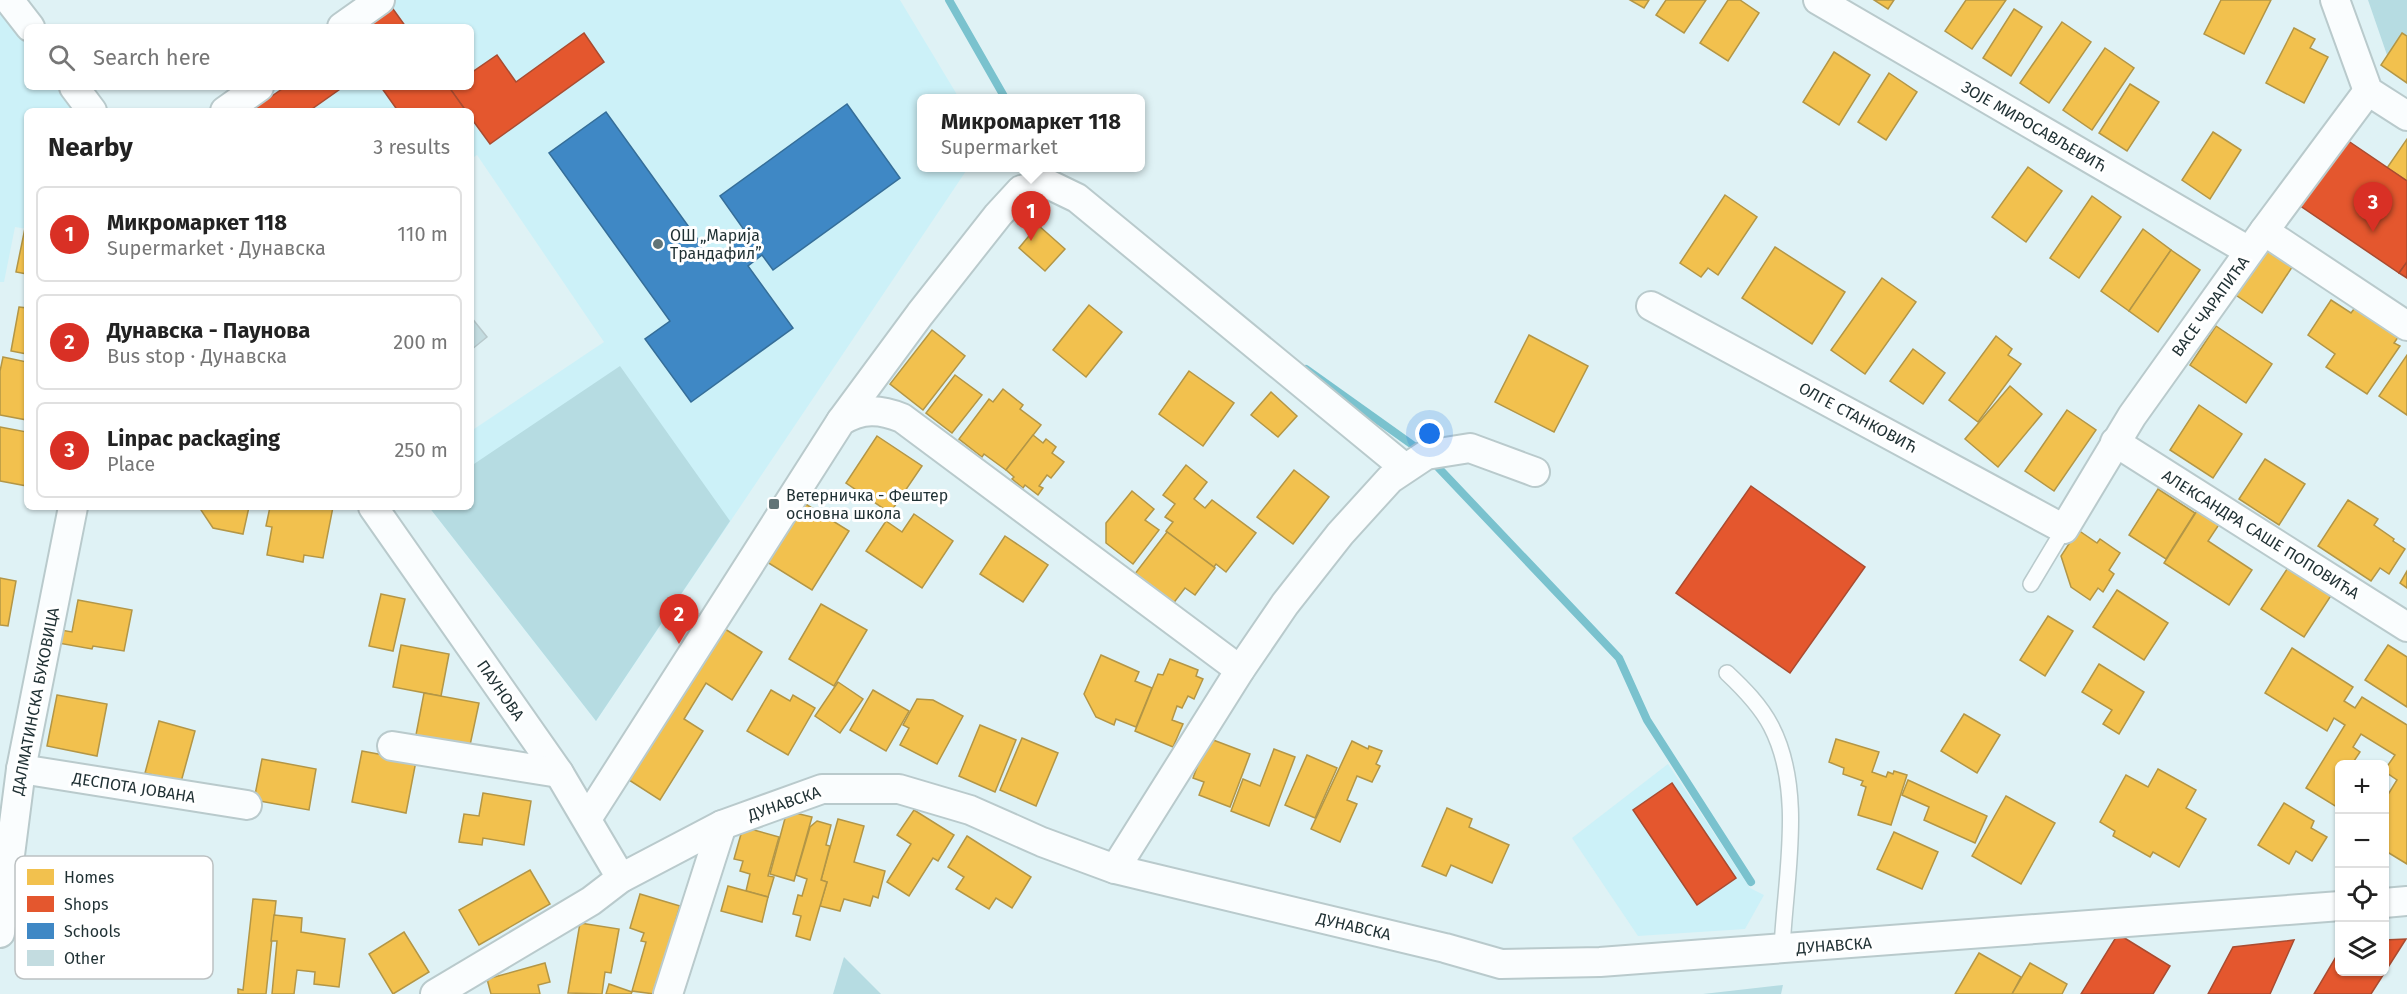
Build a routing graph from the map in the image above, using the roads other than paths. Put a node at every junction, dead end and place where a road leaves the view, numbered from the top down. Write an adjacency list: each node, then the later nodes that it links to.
1 (9, 0): 5 (street)
2 (380, 0): 6 (street)
3 (1818, 0): 13 (street, ЗОЈЕ МИРОСАВЉЕВИЋ)
4 (2335, 0): 9 (street)
5 (28, 24)
6 (346, 24)
7 (76, 90): 10 (street)
8 (255, 90): 11 (street)
9 (2368, 91): 12 (street); 13 (street, ВАСЕ ЧАРАПИЋА)
10 (90, 108)
11 (229, 108)
12 (2407, 116)
13 (2257, 241): 15 (street, ЗОЈЕ МИРОСАВЉЕВИЋ); 17 (street, ВАСЕ ЧАРАПИЋА)
14 (1651, 306): 22 (street, ОЛГЕ СТАНКОВИЋ)
15 (2407, 326)
16 (841, 421): 18 (street); 25 (street); 31 (street)
17 (2115, 442): 22 (street, ВАСЕ ЧАРАПИЋА); 24 (street, АЛЕКСАНДРА САШЕ ПОПОВИЋА)
18 (1405, 468): 19 (street); 25 (street)
19 (1535, 472)
20 (72, 510): 28 (street, ДАЛМАТИНСКА БУКОВИЦА)
21 (375, 510): 29 (street, ПАУНОВА)
22 (2064, 529): 23 (lane)
23 (2031, 584)
24 (2407, 627)
25 (1240, 670): 33 (street)
26 (1727, 672): 39 (lane)
27 (392, 746): 29 (street)
28 (21, 769): 30 (street, ДЕСПОТА ЈОВАНА); 38 (street, ДАЛМАТИНСКА БУКОВИЦА)
29 (559, 773): 31 (street, ПАУНОВА)
30 (247, 805)
31 (587, 819): 34 (street, ПАУНОВА)
32 (722, 825): 33 (street, ДУНАВСКА); 34 (street, ДУНАВСКА); 43 (street)
33 (1115, 869): 39 (street, ДУНАВСКА)
34 (621, 878): 40 (street, ДУНАВСКА)
35 (2407, 901): 36 (street)
36 (2389, 903)
37 (2335, 906): 39 (street, ДУНАВСКА)
38 (0, 933)
39 (1782, 949)
40 (486, 963): 41 (street, ДУНАВСКА); 42 (street)
41 (435, 994)
42 (476, 994)
43 (668, 994)

